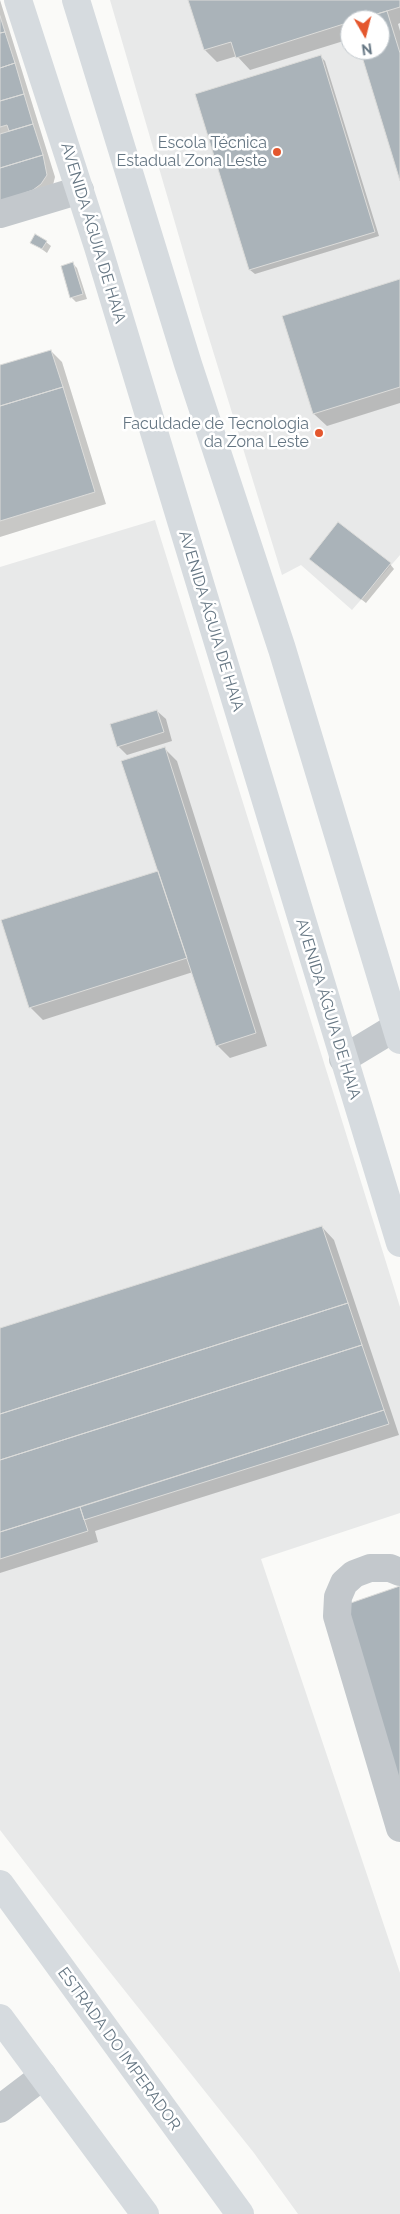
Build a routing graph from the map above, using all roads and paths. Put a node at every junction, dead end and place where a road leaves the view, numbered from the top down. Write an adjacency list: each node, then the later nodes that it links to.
1 (18, 0): 3 (main road, AVENIDA ÁGUIA DE HAIA)
2 (76, 0): 5 (main road)
3 (80, 190): 4 (street); 6 (main road, AVENIDA ÁGUIA DE HAIA)
4 (0, 214)
5 (398, 1033): 6 (street)
6 (343, 1059): 7 (main road, AVENIDA ÁGUIA DE HAIA)
7 (400, 1243)
8 (400, 1572): 9 (street)
9 (400, 1828)
10 (0, 1884): 15 (main road, ESTRADA DO IMPERADOR)
11 (0, 2018): 12 (main road)
12 (43, 2076): 13 (street); 14 (main road)
13 (0, 2108)
14 (145, 2214)
15 (240, 2214)

